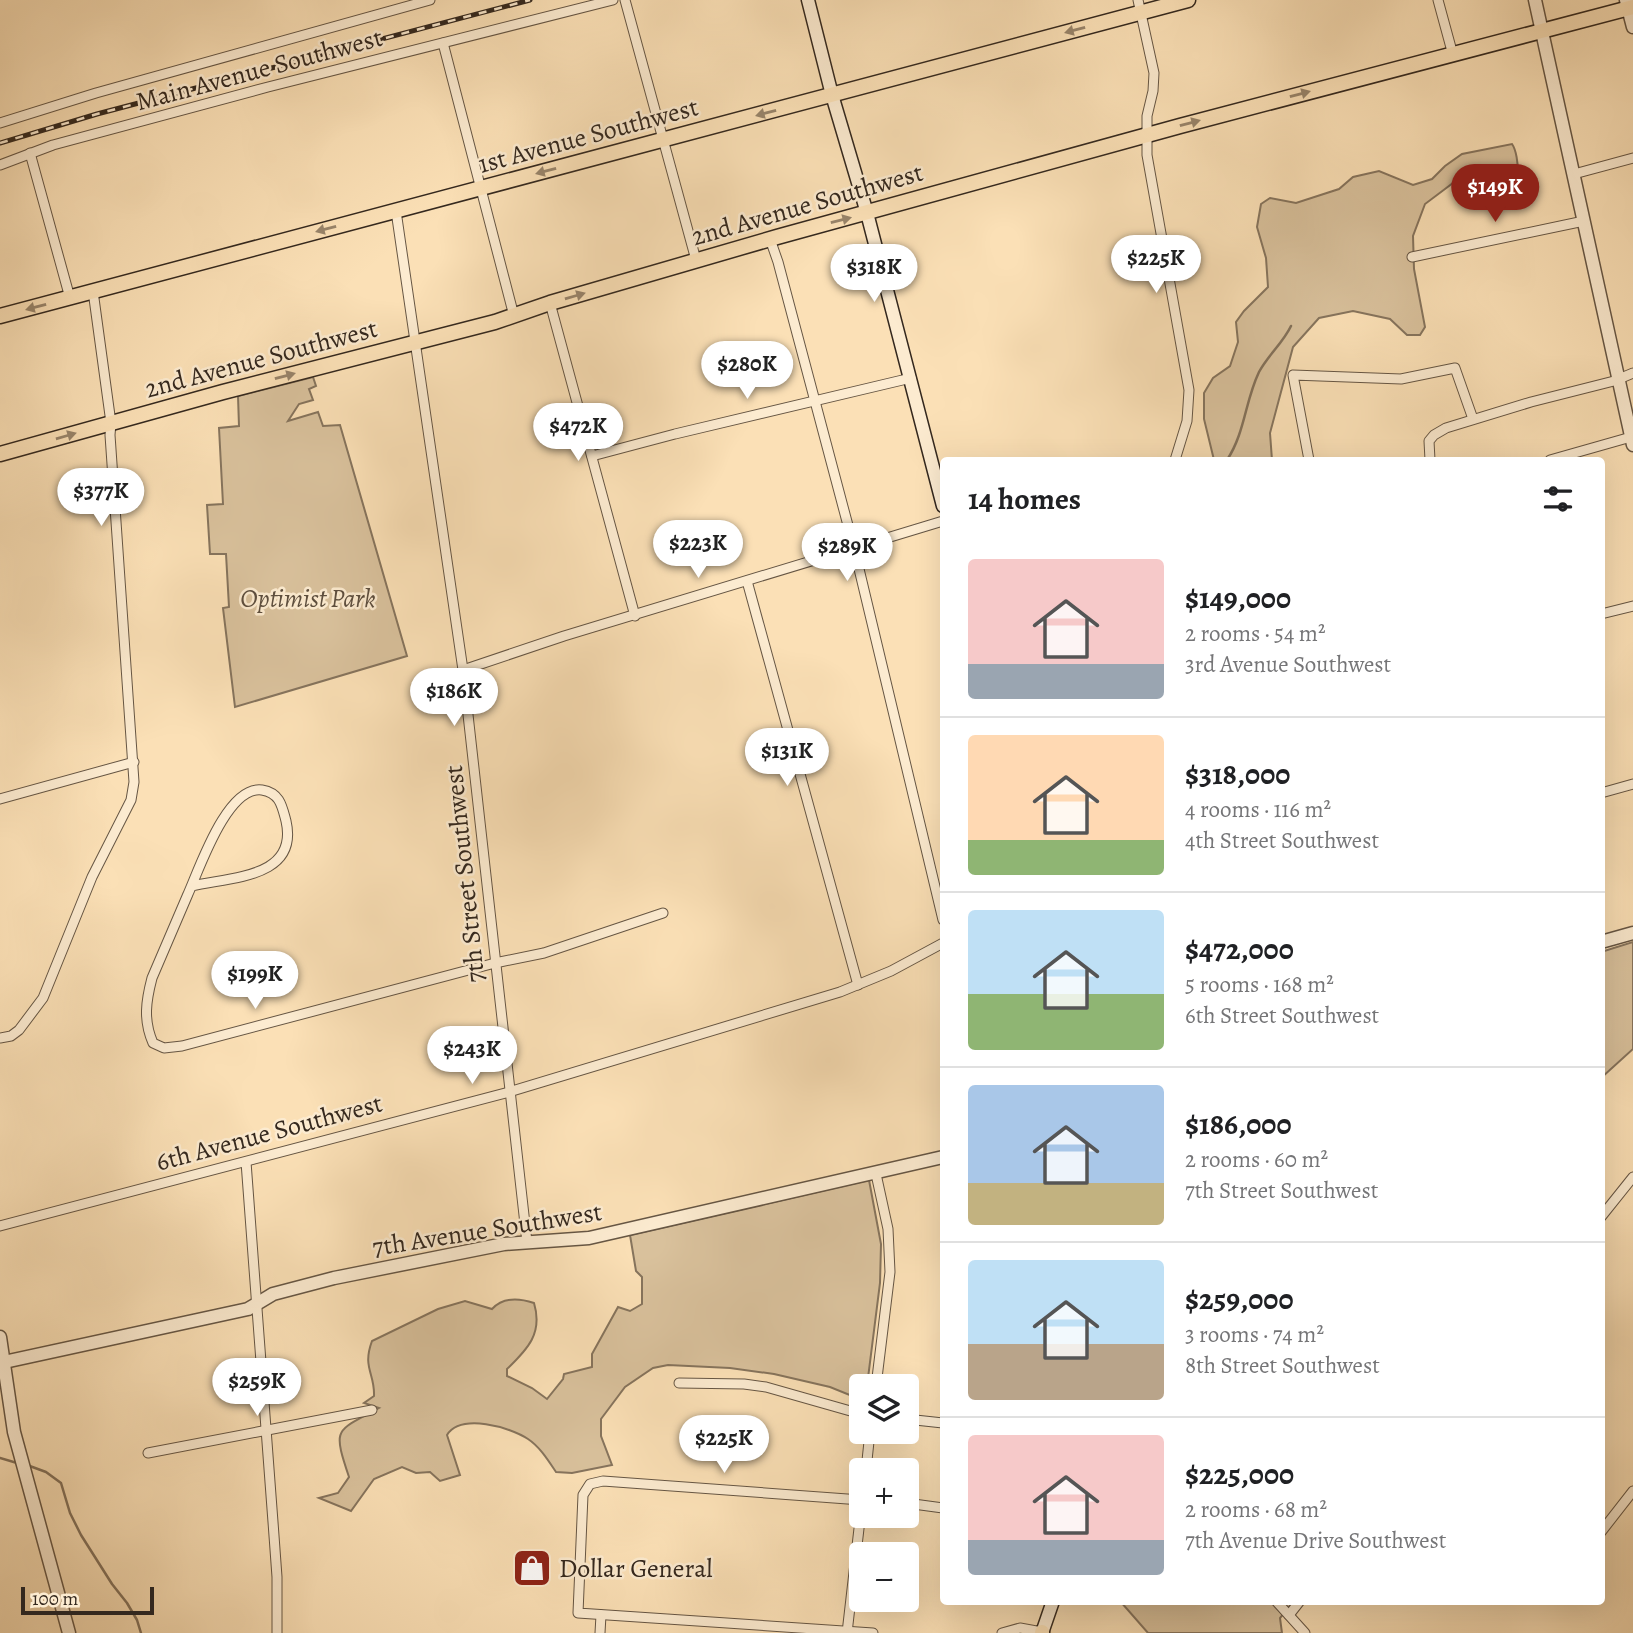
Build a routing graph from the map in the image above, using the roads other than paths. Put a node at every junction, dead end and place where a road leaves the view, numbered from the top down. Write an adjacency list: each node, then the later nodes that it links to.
1 (430, 0): 15 (street)
2 (613, 0): 12 (street, Main Avenue Southwest)
3 (625, 0): 17 (street)
4 (808, 0): 14 (street)
5 (1188, 0): 9 (main road, 1st Avenue Southwest)
6 (1438, 0): 13 (street)
7 (1535, 0): 11 (street)
8 (1629, 5): 10 (street); 11 (main road, 2nd Avenue Southwest)
9 (1139, 6): 14 (main road, 1st Avenue Southwest, one-way to 14); 16 (street)
10 (1633, 27)
11 (1543, 31): 13 (main road, 2nd Avenue Southwest); 21 (street)
12 (443, 43): 18 (street, Main Avenue Southwest); 22 (street)
13 (1453, 55): 16 (main road, 2nd Avenue Southwest, one-way to 13)
14 (832, 95): 17 (main road, 1st Avenue Southwest, one-way to 17); 24 (street)
15 (0, 123)
16 (1146, 135): 24 (main road, 2nd Avenue Southwest); 44 (street)
17 (663, 140): 22 (main road, 1st Avenue Southwest, one-way to 22); 28 (street)
18 (30, 153): 20 (street, Main Avenue Southwest); 30 (street)
19 (1633, 158): 21 (street)
20 (0, 165)
21 (1574, 174): 25 (street)
22 (480, 189): 23 (main road, 1st Avenue Southwest); 33 (street)
23 (397, 211): 29 (main road, 1st Avenue Southwest, one-way to 29); 34 (street, 7th Street Southwest)
24 (867, 213): 26 (main road, 2nd Avenue Southwest, one-way to 24); 36 (street)
25 (1584, 221): 27 (street); 37 (street)
26 (770, 239): 28 (main road, 2nd Avenue Southwest); 38 (street)
27 (1412, 257)
28 (696, 260): 31 (main road, 2nd Avenue Southwest, one-way to 28)
29 (93, 291): 30 (main road, 1st Avenue Southwest); 40 (street)
30 (70, 298): 32 (main road, 1st Avenue Southwest, one-way to 32)
31 (550, 303): 33 (main road, 2nd Avenue Southwest); 43 (street)
32 (0, 316)
33 (513, 316): 34 (main road, 2nd Avenue Southwest)
34 (417, 342): 40 (main road, 2nd Avenue Southwest, one-way to 34); 55 (street, 7th Street Southwest)
35 (1633, 373): 37 (street)
36 (911, 378): 38 (street); 48 (street)
37 (1618, 378): 39 (street); 41 (street)
38 (814, 401): 43 (street); 50 (street)
39 (1473, 419): 45 (street); 46 (street)
40 (111, 423): 42 (main road, 2nd Avenue Southwest, one-way to 40); 56 (street)
41 (1632, 441): 47 (street)
42 (0, 454)
43 (592, 456): 54 (street)
44 (1178, 457)
45 (1309, 457)
46 (1430, 457)
47 (1563, 457)
48 (940, 494)
49 (940, 522): 50 (street)
50 (855, 548): 51 (street); 61 (street)
51 (747, 581): 54 (street); 67 (street)
52 (1633, 606): 53 (street)
53 (1605, 613)
54 (635, 616): 55 (street)
55 (463, 670): 66 (street, 7th Street Southwest)
56 (134, 762): 59 (street); 68 (street)
57 (1633, 784): 58 (street)
58 (1605, 792)
59 (0, 799)
60 (192, 886): 60 (street); 66 (street)
61 (940, 907)
62 (663, 913): 66 (street)
63 (1633, 933): 64 (street)
64 (1605, 941)
65 (940, 945): 67 (street, 6th Avenue Southwest)
66 (495, 963): 69 (street, 7th Street Southwest)
67 (858, 985): 69 (street, 6th Avenue Southwest)
68 (0, 1038)
69 (509, 1092): 71 (street, 6th Avenue Southwest); 76 (street, 7th Street Southwest)
70 (940, 1158): 72 (street, 7th Avenue Southwest)
71 (246, 1162): 75 (street, 6th Avenue Southwest); 77 (street)
72 (876, 1174): 76 (street, 7th Avenue Southwest); 80 (street)
73 (1633, 1177): 74 (street)
74 (1605, 1212)
75 (0, 1226)
76 (527, 1242): 77 (street, 7th Avenue Southwest)
77 (257, 1305): 79 (street, 7th Avenue Southwest); 86 (street)
78 (0, 1337): 79 (street)
79 (1, 1362): 100 (street)
80 (877, 1374)
81 (679, 1383): 83 (street)
82 (372, 1410): 86 (street)
83 (849, 1411)
84 (919, 1420): 85 (street)
85 (940, 1423)
86 (266, 1432): 87 (street); 101 (street)
87 (148, 1453)
88 (1633, 1491): 92 (street)
89 (849, 1499): 97 (street)
90 (919, 1505): 91 (street)
91 (940, 1508)
92 (1605, 1527)
93 (859, 1528): 99 (street)
94 (1052, 1605): 105 (street)
95 (1280, 1605): 98 (street)
96 (1297, 1605): 98 (street)
97 (601, 1615): 99 (street); 102 (street)
98 (1289, 1615): 106 (street)
99 (847, 1632): 103 (street)
100 (69, 1633)
101 (277, 1633)
102 (600, 1633)
103 (873, 1633)
104 (1002, 1633): 105 (street)
105 (1042, 1633)
106 (1305, 1633)

